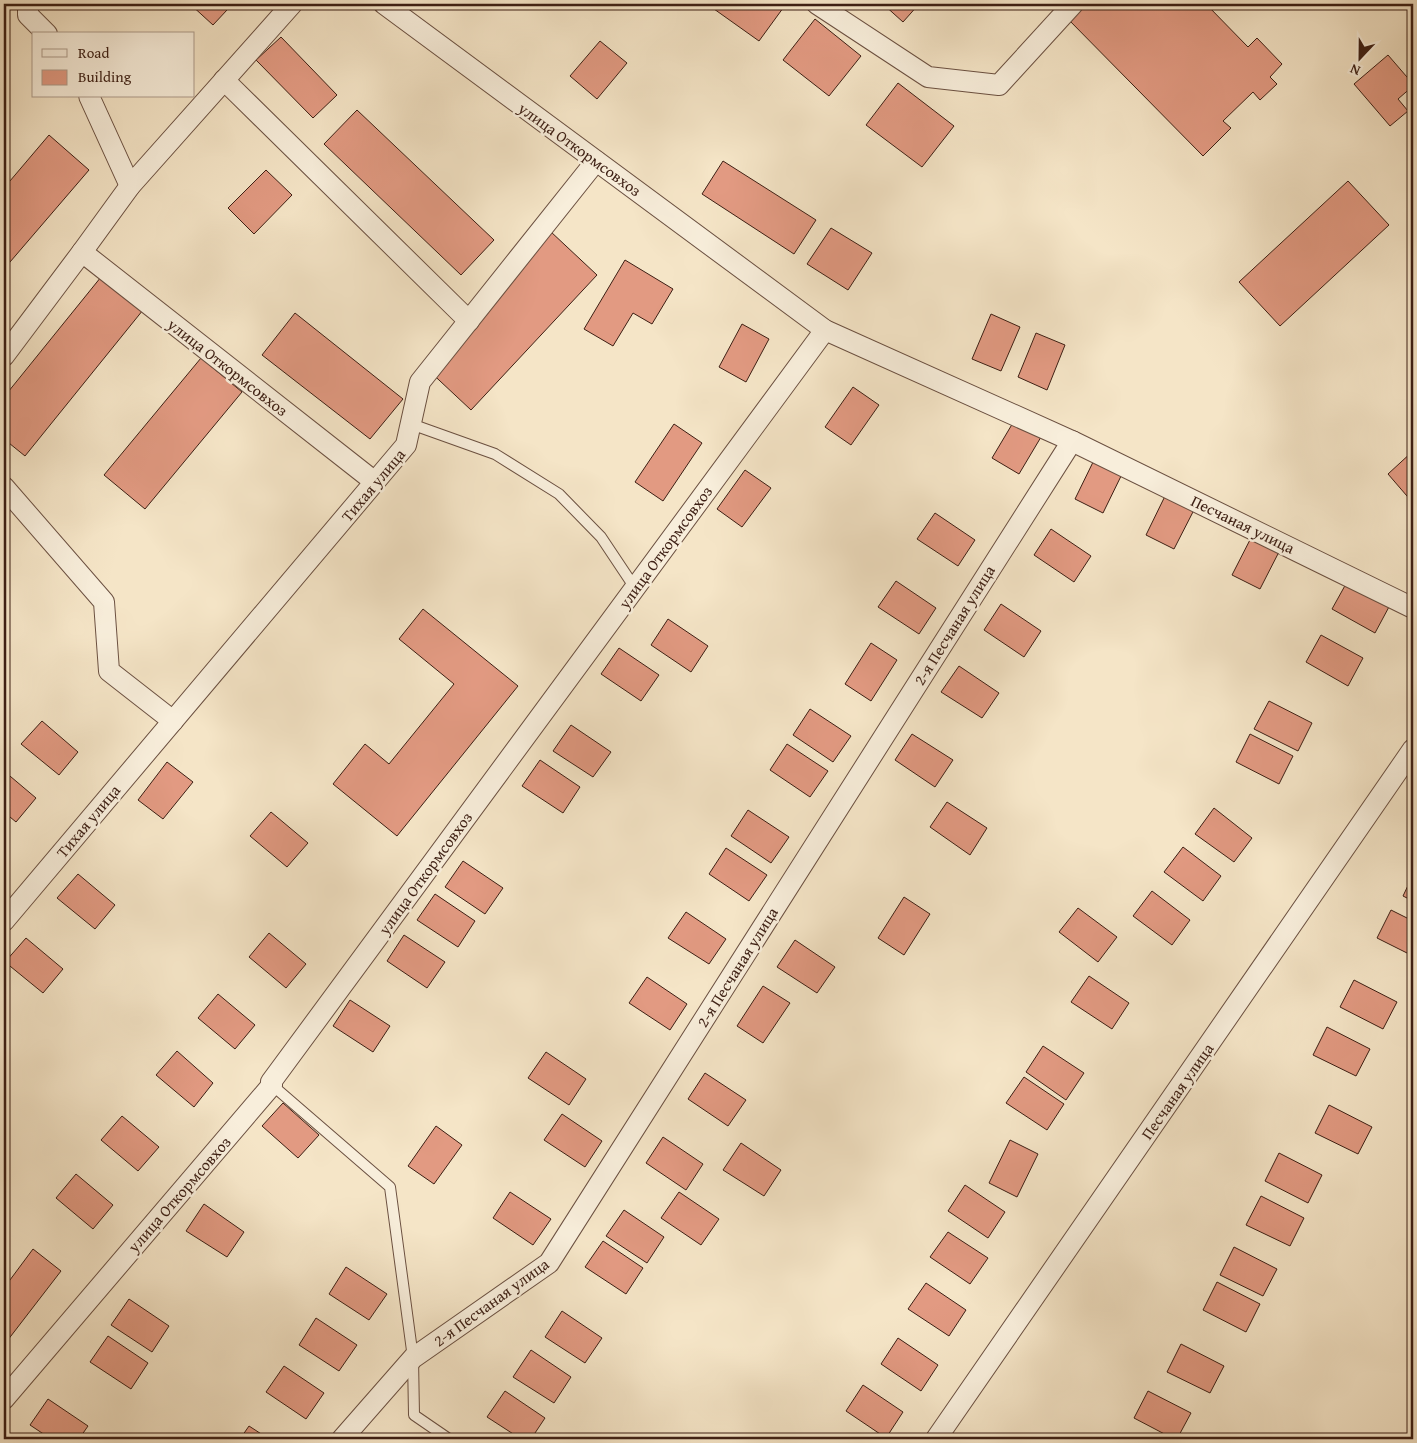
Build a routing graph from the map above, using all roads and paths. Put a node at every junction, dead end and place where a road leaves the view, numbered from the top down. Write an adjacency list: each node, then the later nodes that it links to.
1 (28, 4): 6 (street)
2 (292, 4): 7 (street)
3 (384, 4): 9 (street, улица Откормсовхоз)
4 (817, 4): 5 (street)
5 (1072, 4)
6 (45, 32)
7 (224, 80): 10 (street); 12 (street)
8 (90, 98): 10 (street)
9 (596, 161): 12 (street, Тихая улица); 13 (street, улица Откормсовхоз)
10 (130, 186): 11 (street)
11 (82, 252): 14 (street); 17 (street, улица Откормсовхоз)
12 (468, 321): 15 (street, Тихая улица)
13 (825, 330): 16 (street, улица Откормсовхоз); 19 (street, улица Откормсовхоз)
14 (4, 356)
15 (411, 424): 17 (street, Тихая улица); 19 (lane)
16 (1072, 441): 20 (street, Песчаная улица); 25 (street, 2-я Песчаная улица)
17 (375, 482): 21 (street, Тихая улица)
18 (4, 487): 21 (street)
19 (635, 588): 24 (street, улица Откормсовхоз)
20 (1413, 608)
21 (173, 721): 23 (street, Тихая улица)
22 (1413, 749): 27 (street, Песчаная улица)
23 (4, 921)
24 (272, 1085): 25 (lane); 26 (street, улица Откормсовхоз)
25 (413, 1358): 28 (street, 2-я Песчаная улица); 29 (lane)
26 (4, 1399)
27 (941, 1437)
28 (342, 1439)
29 (449, 1439)

